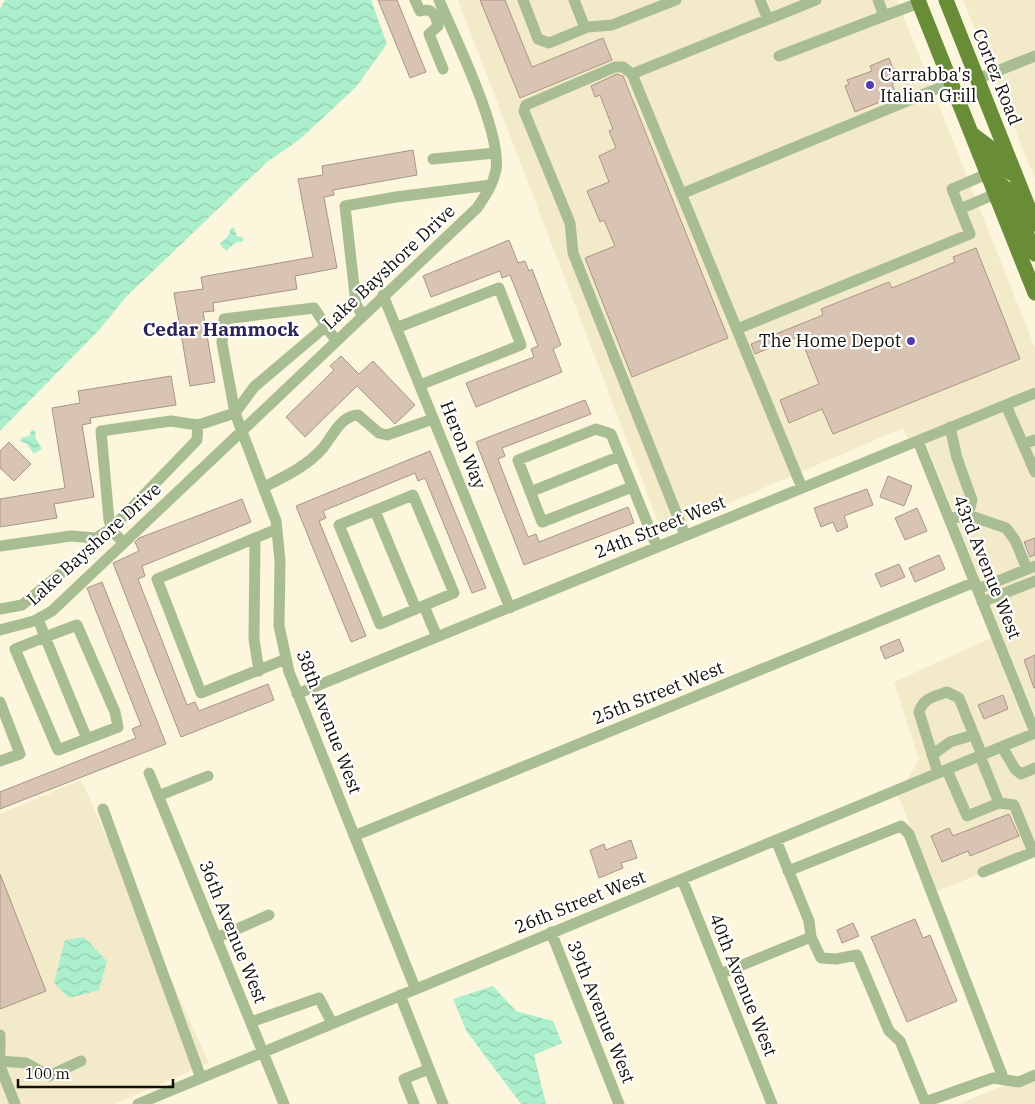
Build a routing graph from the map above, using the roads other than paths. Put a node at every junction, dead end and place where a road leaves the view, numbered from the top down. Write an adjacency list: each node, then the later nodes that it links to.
1 (415, 0): 11 (street)
2 (439, 0): 11 (street, Lake Bayshore Drive)
3 (523, 0): 14 (street)
4 (574, 0): 14 (street)
5 (760, 0): 13 (street)
6 (816, 0): 13 (street)
7 (878, 0): 12 (street)
8 (947, 0): 19 (main road, Cortez Road)
9 (669, 1): 14 (street)
10 (918, 1): 12 (street); 20 (main road)
11 (441, 16): 17 (street); 22 (street, Lake Bayshore Drive)
12 (884, 16): 15 (street)
13 (768, 19): 18 (street)
14 (585, 28)
15 (779, 56)
16 (1035, 56): 19 (street)
17 (443, 69)
18 (632, 74): 27 (street); 61 (street)
19 (977, 79): 24 (main road, Cortez Road)
20 (951, 83): 21 (main road); 27 (street)
21 (971, 133): 24 (main road); 25 (main road)
22 (495, 153): 23 (street); 26 (street, Lake Bayshore Drive)
23 (433, 160)
24 (1014, 172): 30 (main road, Cortez Road)
25 (988, 174): 28 (main road); 29 (street); 31 (main road)
26 (491, 185): 33 (street, Lake Bayshore Drive); 34 (street)
27 (681, 194): 37 (street)
28 (995, 194): 29 (street); 32 (main road)
29 (960, 209): 37 (street)
30 (1035, 224)
31 (1035, 254)
32 (1035, 293)
33 (383, 295): 34 (street, Lake Bayshore Drive); 36 (street, Heron Way)
34 (362, 315): 38 (street, Lake Bayshore Drive)
35 (326, 326): 38 (street); 42 (street); 42 (street, 38th Avenue West)
36 (396, 328): 39 (street, Heron Way); 39 (street)
37 (737, 329): 54 (street)
38 (336, 341): 46 (street, Lake Bayshore Drive)
39 (420, 386): 43 (street, Heron Way)
40 (1035, 393): 41 (street, 24th Street West)
41 (1006, 404): 45 (street, 24th Street West); 49 (street)
42 (234, 413): 44 (street); 46 (street, 38th Avenue West)
43 (433, 419): 52 (street); 72 (street, Heron Way)
44 (198, 425): 59 (street); 59 (street)
45 (950, 427): 48 (street, 24th Street West); 57 (street)
46 (241, 432): 52 (street, 38th Avenue West); 64 (street, Lake Bayshore Drive)
47 (1035, 440): 49 (street)
48 (918, 441): 54 (street, 24th Street West); 58 (street, 43rd Avenue West)
49 (1023, 444): 51 (street)
50 (620, 456): 53 (street); 55 (street); 55 (street)
51 (1035, 472)
52 (264, 487): 60 (street, 38th Avenue West)
53 (632, 487): 55 (street); 66 (street)
54 (802, 488): 61 (street, 24th Street West)
55 (530, 492)
56 (375, 511): 71 (street); 71 (street); 71 (street)
57 (968, 515): 58 (street); 67 (street)
58 (949, 519): 69 (street, 43rd Avenue West)
59 (112, 528): 62 (street); 64 (street)
60 (277, 530): 63 (street); 78 (street, 38th Avenue West)
61 (685, 536): 66 (street, 24th Street West)
62 (96, 538): 65 (street); 73 (street)
63 (255, 539): 79 (street); 79 (street)
64 (124, 543): 74 (street, Lake Bayshore Drive)
65 (0, 546)
66 (657, 547): 72 (street, 24th Street West)
67 (1031, 567): 69 (street, 25th Street West)
68 (1035, 581): 70 (street)
69 (976, 586): 70 (street, 43rd Avenue West); 96 (street, 25th Street West)
70 (982, 602): 82 (street, 43rd Avenue West)
71 (420, 607): 77 (street)
72 (510, 608): 77 (street, 24th Street West)
73 (0, 609)
74 (38, 619): 75 (street, Lake Bayshore Drive); 76 (street)
75 (0, 630)
76 (45, 637): 84 (street); 84 (street); 84 (street)
77 (437, 637): 80 (street, 24th Street West)
78 (286, 659): 79 (street); 80 (street, 38th Avenue West)
79 (259, 671)
80 (298, 694): 96 (street, 38th Avenue West)
81 (0, 702): 88 (street)
82 (1035, 733): 85 (street, 26th Street West)
83 (973, 735): 86 (street); 86 (street); 87 (street)
84 (87, 739)
85 (1002, 747): 87 (street, 26th Street West); 89 (street)
86 (932, 755): 90 (street)
87 (981, 756): 90 (street, 26th Street West); 94 (street)
88 (0, 761)
89 (1035, 768)
90 (943, 771): 94 (street); 97 (street, 26th Street West)
91 (149, 773): 93 (street, 36th Avenue West)
92 (208, 776): 93 (street)
93 (158, 796): 103 (street, 36th Avenue West)
94 (999, 803): 99 (street)
95 (103, 809): 118 (street)
96 (354, 836): 106 (street, 38th Avenue West)
97 (776, 840): 98 (street); 100 (street, 26th Street West)
98 (788, 871): 104 (street); 119 (street)
99 (983, 872)
100 (682, 879): 102 (street, 26th Street West); 105 (street, 40th Avenue West)
101 (269, 915): 103 (street)
102 (551, 932): 106 (street, 26th Street West); 125 (street, 39th Avenue West)
103 (216, 938): 108 (street, 36th Avenue West)
104 (811, 938): 105 (street); 119 (street)
105 (720, 974): 126 (street, 40th Avenue West)
106 (415, 988): 107 (street, 26th Street West)
107 (400, 995): 109 (street, 26th Street West); 116 (street)
108 (251, 1022): 109 (street); 111 (street, 36th Avenue West)
109 (332, 1023): 111 (street, 26th Street West)
110 (0, 1035): 112 (street)
111 (264, 1052): 118 (street, 26th Street West); 122 (street, 36th Avenue West)
112 (0, 1054)
113 (0, 1061): 114 (street)
114 (81, 1061)
115 (0, 1066): 120 (street)
116 (430, 1069): 123 (street); 124 (street)
117 (1035, 1075): 119 (street)
118 (202, 1078): 121 (street, 26th Street West)
119 (1004, 1080)
120 (15, 1104)
121 (138, 1104)
122 (284, 1104)
123 (414, 1104)
124 (444, 1104)
125 (619, 1104)
126 (772, 1104)

